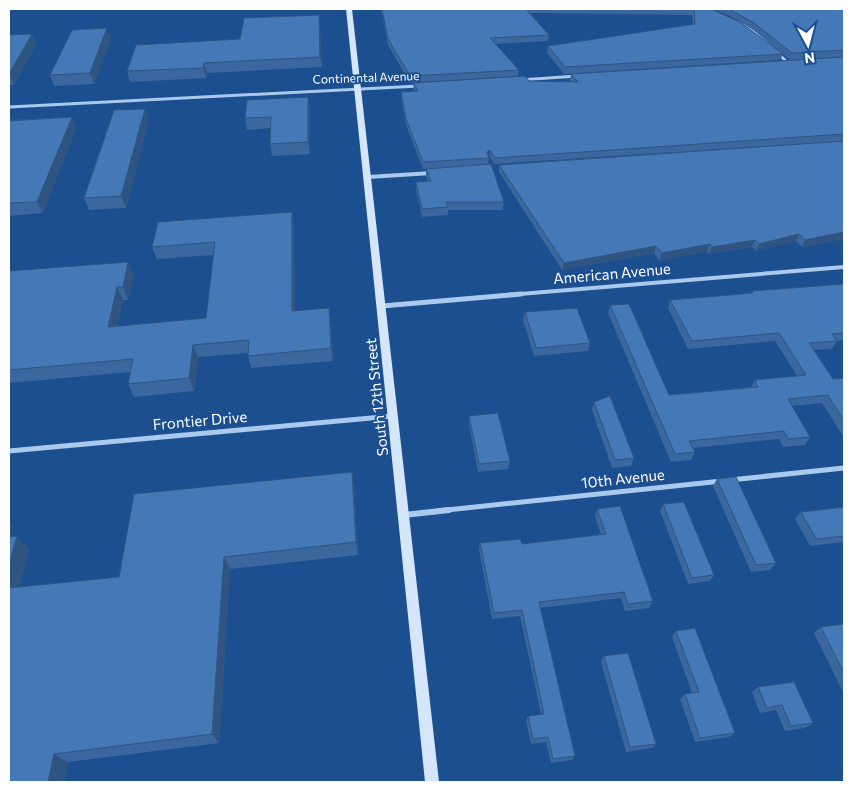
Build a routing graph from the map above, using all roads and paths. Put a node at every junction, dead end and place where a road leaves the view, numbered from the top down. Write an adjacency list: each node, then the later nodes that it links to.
1 (349, 9): 9 (street, South 12th Street)
2 (737, 22): 5 (street)
3 (798, 63): 5 (street)
4 (779, 64): 5 (street)
5 (789, 64)
6 (582, 76): 7 (street)
7 (512, 80)
8 (424, 85): 9 (street, Continental Avenue)
9 (358, 88): 10 (street, Continental Avenue); 12 (street, South 12th Street)
10 (9, 107)
11 (437, 172): 12 (street)
12 (368, 177): 14 (street, South 12th Street)
13 (844, 267): 14 (street, American Avenue)
14 (382, 306): 15 (street, South 12th Street)
15 (394, 416): 16 (street, Frontier Drive); 18 (street, South 12th Street)
16 (9, 451)
17 (844, 468): 18 (street, 10th Avenue)
18 (404, 515): 19 (street, South 12th Street)
19 (432, 782)

